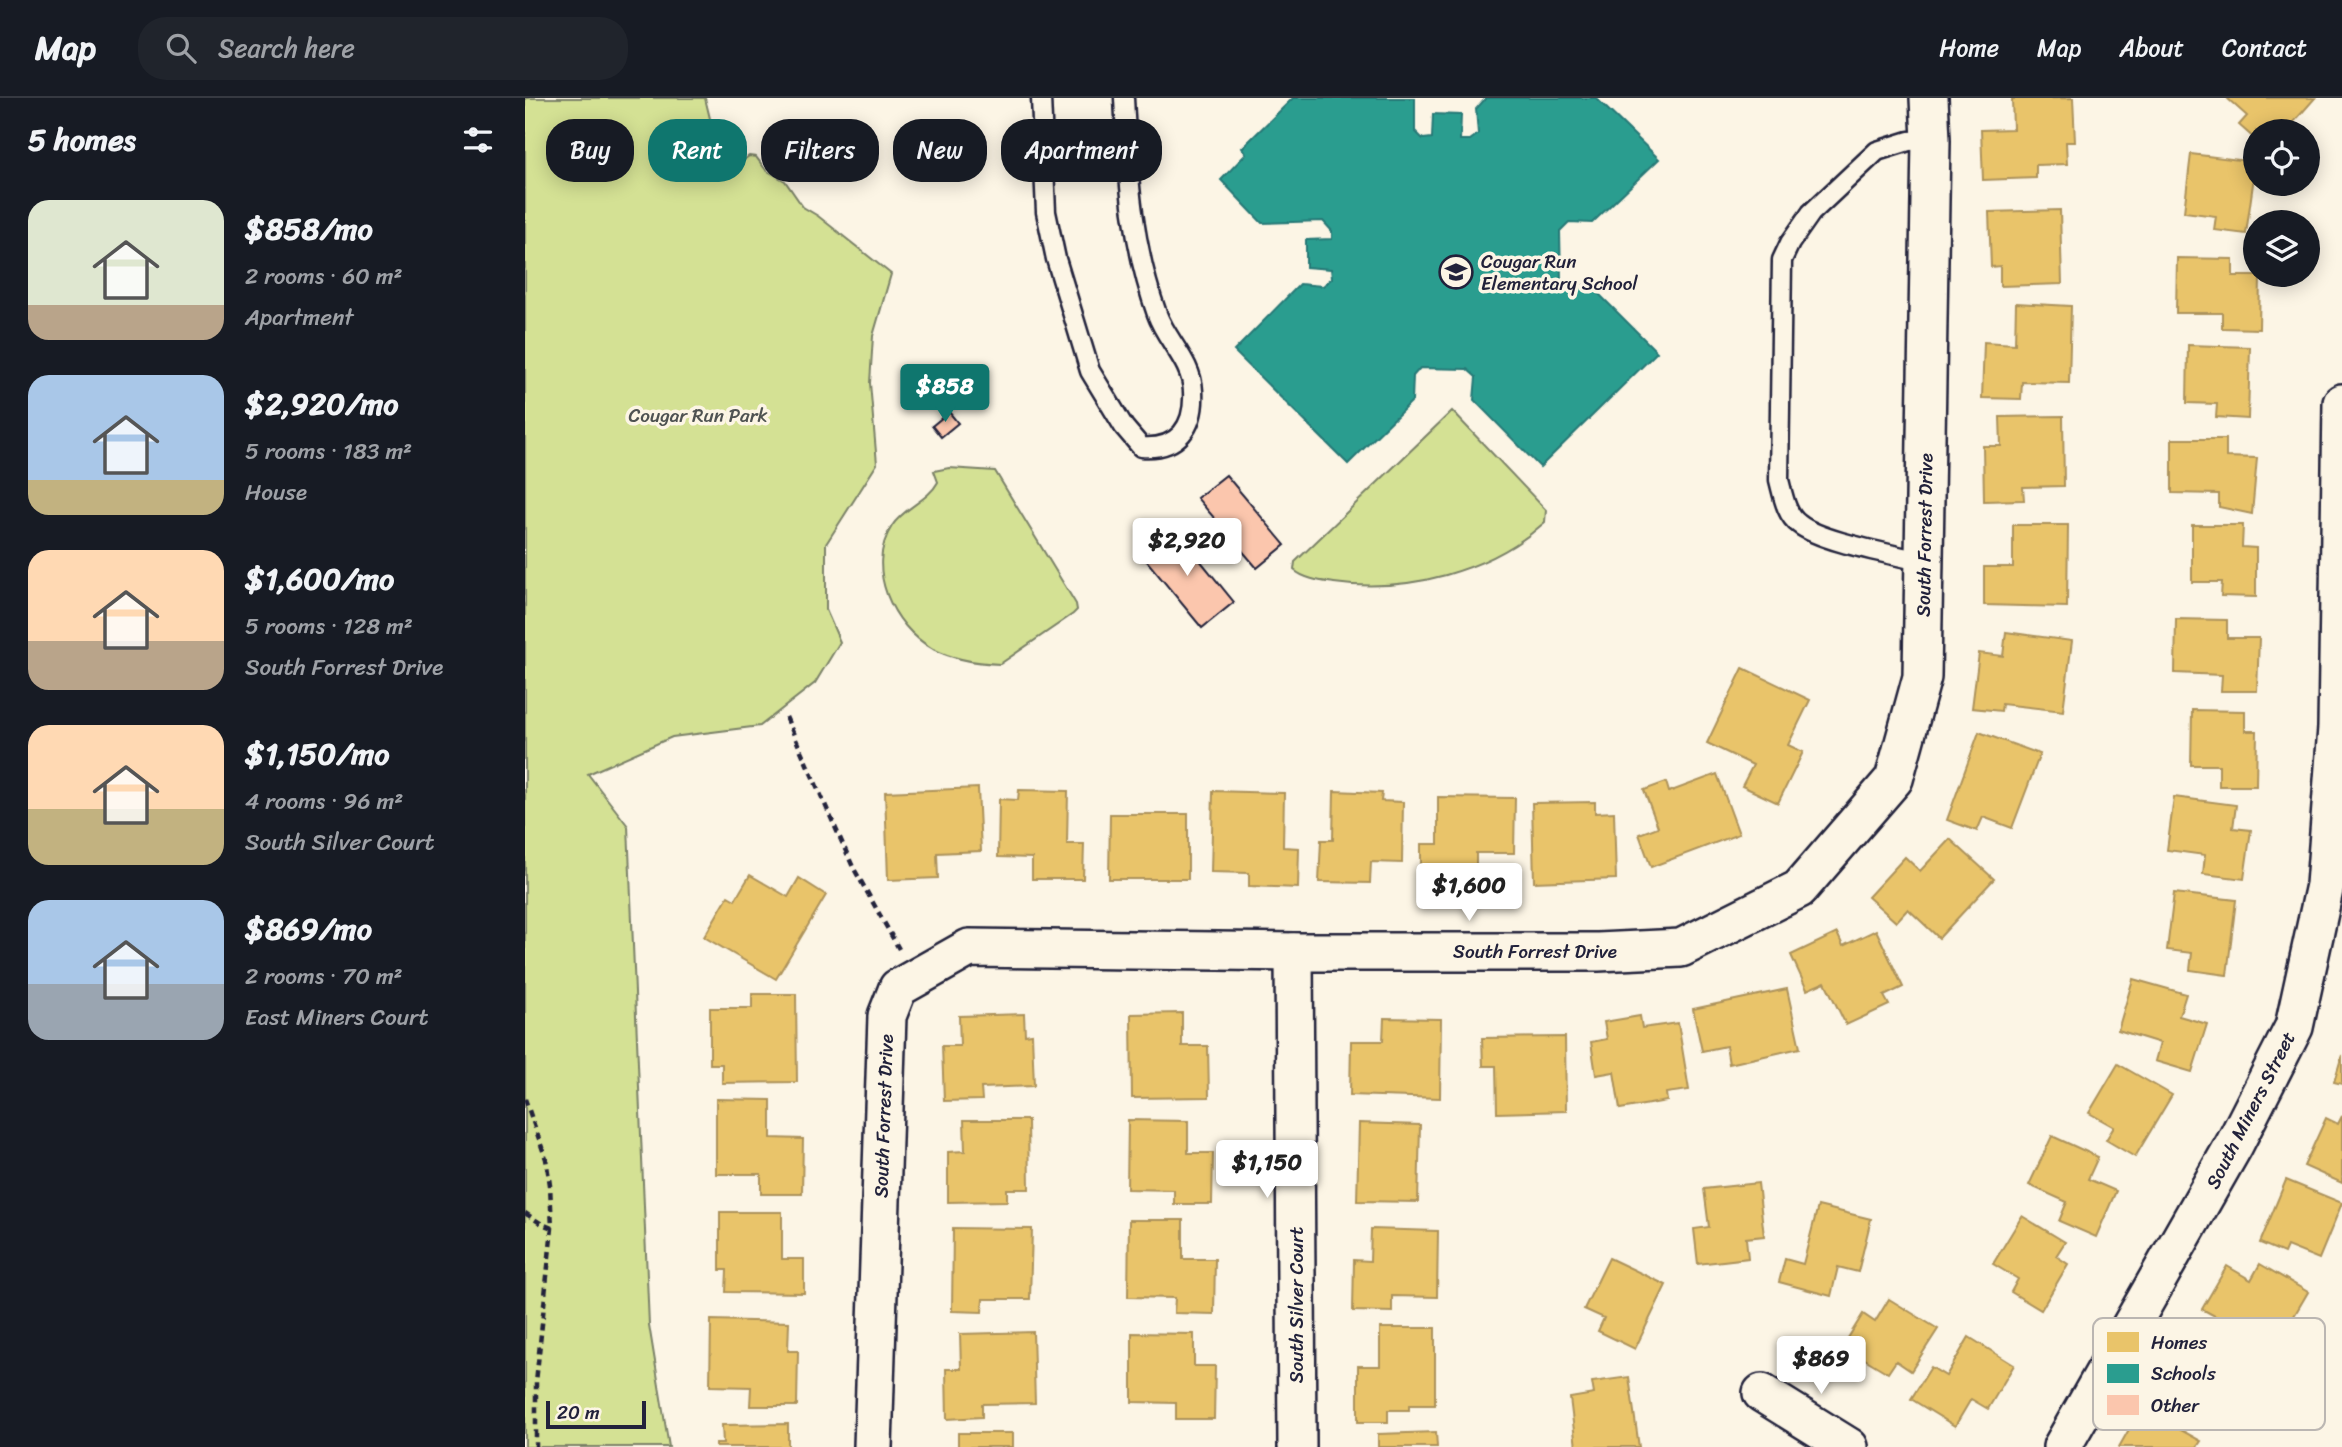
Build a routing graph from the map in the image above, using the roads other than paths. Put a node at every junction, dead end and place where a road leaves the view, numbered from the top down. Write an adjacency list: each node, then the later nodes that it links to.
1 (1041, 98): 2 (lane)
2 (1124, 98)
3 (1929, 98): 4 (street, South Forrest Drive)
4 (1931, 140): 6 (street, South Forrest Drive); 6 (lane)
5 (2342, 403): 8 (street, South Miners Street)
6 (1924, 562): 7 (street, South Forrest Drive)
7 (1294, 952): 11 (street, South Forrest Drive); 12 (street, South Silver Court)
8 (2135, 1318)
9 (1762, 1393): 13 (street)
10 (2093, 1393): 14 (street, South Miners Street)
11 (873, 1447)
12 (1297, 1447)
13 (1849, 1447)
14 (2062, 1447)

